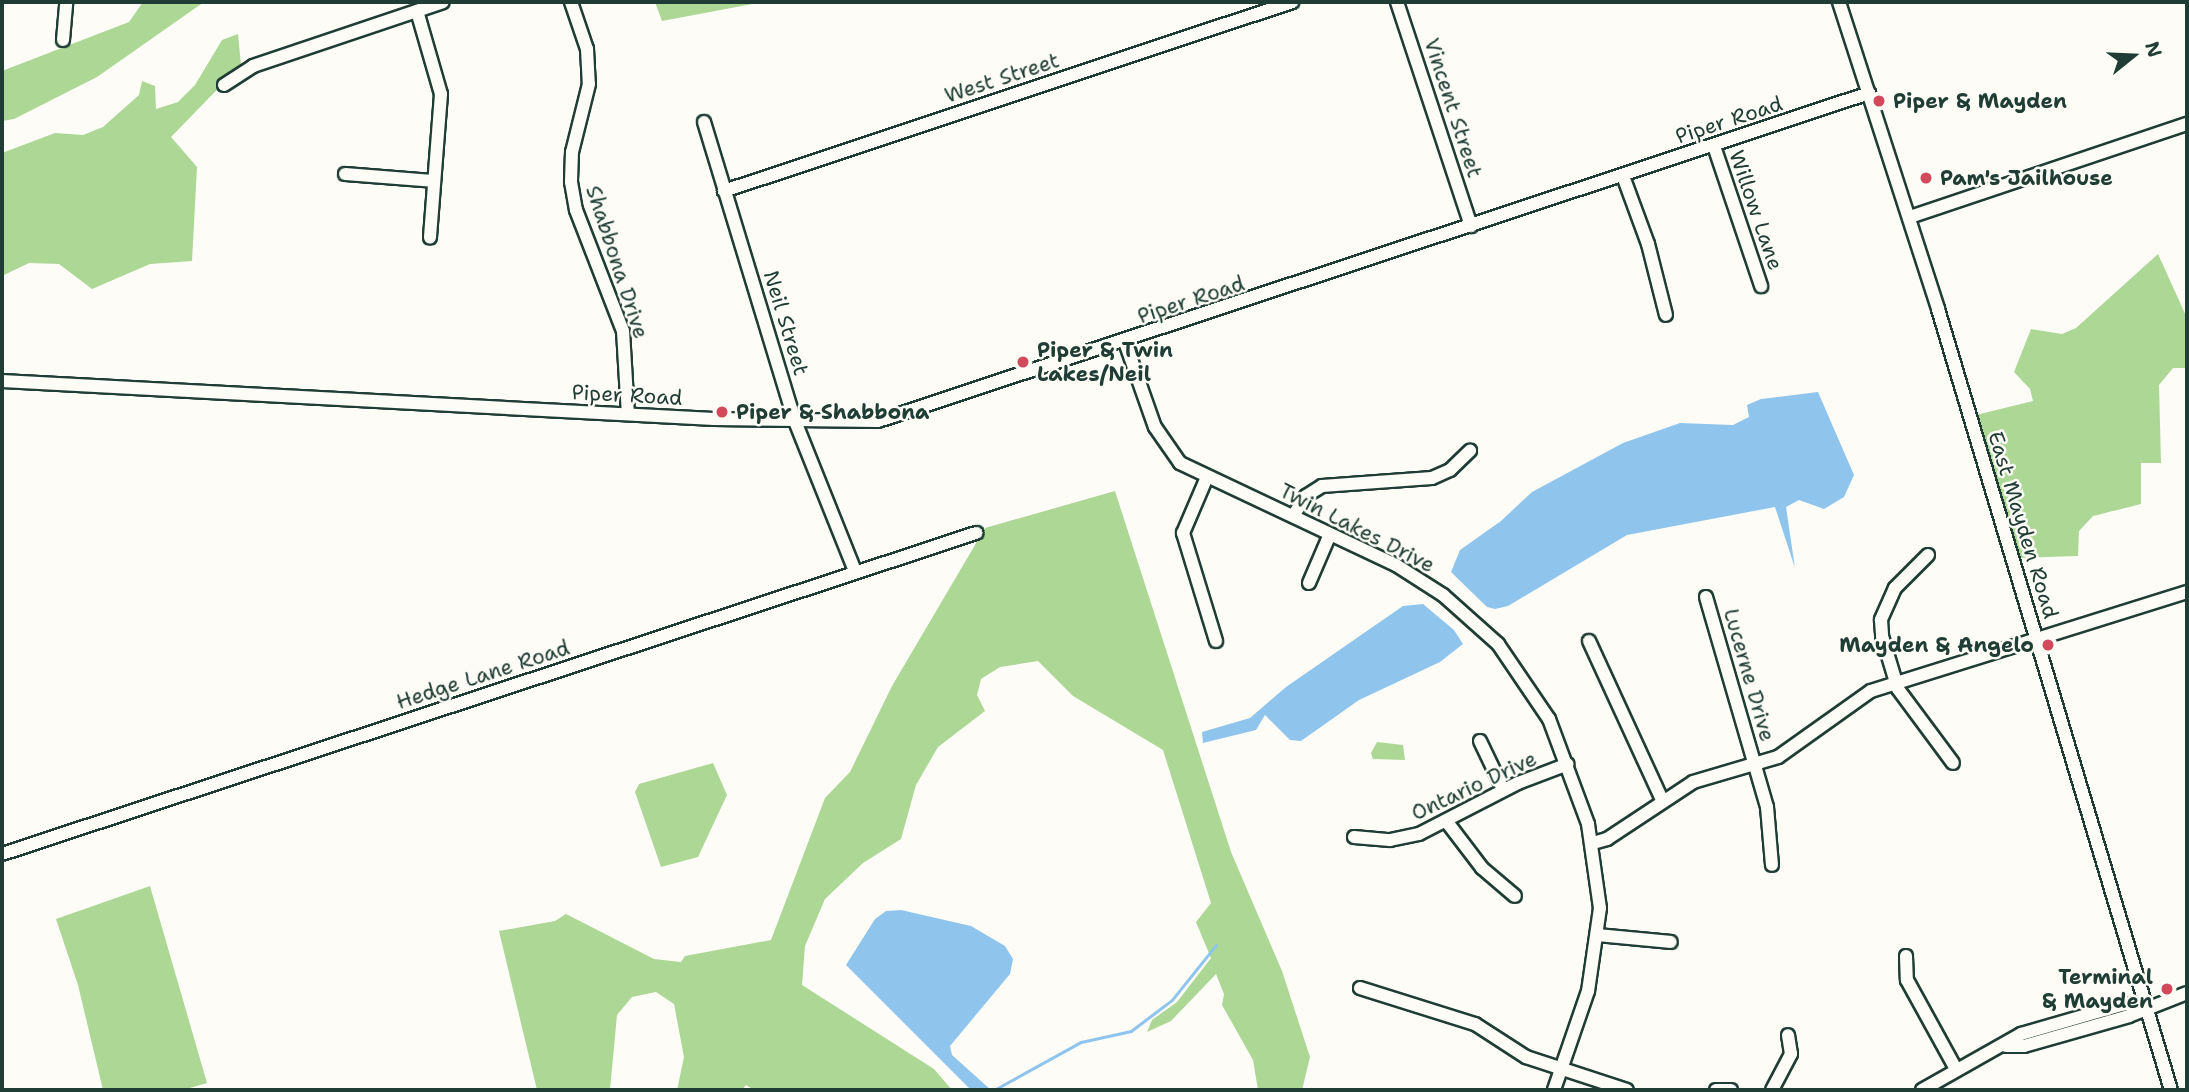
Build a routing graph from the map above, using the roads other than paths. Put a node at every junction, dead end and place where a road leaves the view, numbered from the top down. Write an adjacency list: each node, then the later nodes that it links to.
1 (66, 2): 8 (street)
2 (443, 2): 7 (street)
3 (571, 2): 25 (street, Shabbona Drive)
4 (1292, 2): 17 (street, West Street)
5 (1397, 2): 19 (street, Vincent Street)
6 (1839, 2): 10 (street, East Mayden Road)
7 (416, 11): 9 (street); 16 (street)
8 (63, 40)
9 (224, 85)
10 (1869, 93): 13 (street, Piper Road); 18 (street, East Mayden Road)
11 (704, 122): 17 (street, Neil Street)
12 (2187, 124): 18 (street)
13 (1714, 146): 15 (street, Piper Road); 21 (street, Willow Lane)
14 (345, 174): 16 (street)
15 (1623, 176): 19 (street, Piper Road); 22 (street)
16 (433, 181): 20 (street)
17 (724, 191): 26 (street, Neil Street)
18 (1910, 217): 39 (street, East Mayden Road)
19 (1471, 226): 23 (street, Piper Road)
20 (430, 238)
21 (1761, 286)
22 (1666, 315)
23 (1125, 342): 26 (street, Piper Road); 28 (street, Twin Lakes Drive)
24 (2, 381): 25 (street, Piper Road)
25 (628, 414): 26 (street, Piper Road)
26 (794, 421): 33 (street, Neil Street)
27 (1470, 452): 29 (street)
28 (1207, 477): 29 (street, Twin Lakes Drive); 38 (street)
29 (1293, 516): 31 (street, Twin Lakes Drive)
30 (976, 533): 33 (street, Hedge Lane Road)
31 (1330, 534): 34 (street); 43 (street, Twin Lakes Drive)
32 (1928, 555): 40 (street)
33 (855, 571): 50 (street, Hedge Lane Road)
34 (1309, 583)
35 (2187, 592): 39 (street)
36 (1706, 597): 44 (street, Lucerne Drive)
37 (1589, 640): 46 (street)
38 (1216, 641)
39 (2038, 641): 40 (street); 58 (street, East Mayden Road)
40 (1894, 682): 42 (street); 44 (street)
41 (1480, 741): 45 (street)
42 (1953, 763)
43 (1568, 764): 45 (street, Ontario Drive); 49 (street, Twin Lakes Drive)
44 (1756, 765): 46 (street); 51 (street, Lucerne Drive)
45 (1503, 789): 47 (street, Ontario Drive)
46 (1662, 800): 49 (street)
47 (1447, 822): 48 (street, Ontario Drive); 52 (street)
48 (1354, 836)
49 (1593, 843): 53 (street, Twin Lakes Drive)
50 (2, 854)
51 (1772, 865)
52 (1515, 896)
53 (1598, 936): 54 (street); 60 (street, Twin Lakes Drive)
54 (1671, 942)
55 (1906, 956): 61 (street)
56 (1360, 988): 60 (street)
57 (2187, 993): 58 (street)
58 (2146, 1006): 61 (street); 68 (street, East Mayden Road)
59 (1788, 1035): 66 (street)
60 (1562, 1069): 62 (street, Twin Lakes Drive); 63 (street)
61 (1956, 1069): 67 (street)
62 (1554, 1090)
63 (1627, 1090)
64 (1716, 1090): 65 (street)
65 (1731, 1090)
66 (1772, 1090)
67 (1922, 1090)
68 (2171, 1090)

